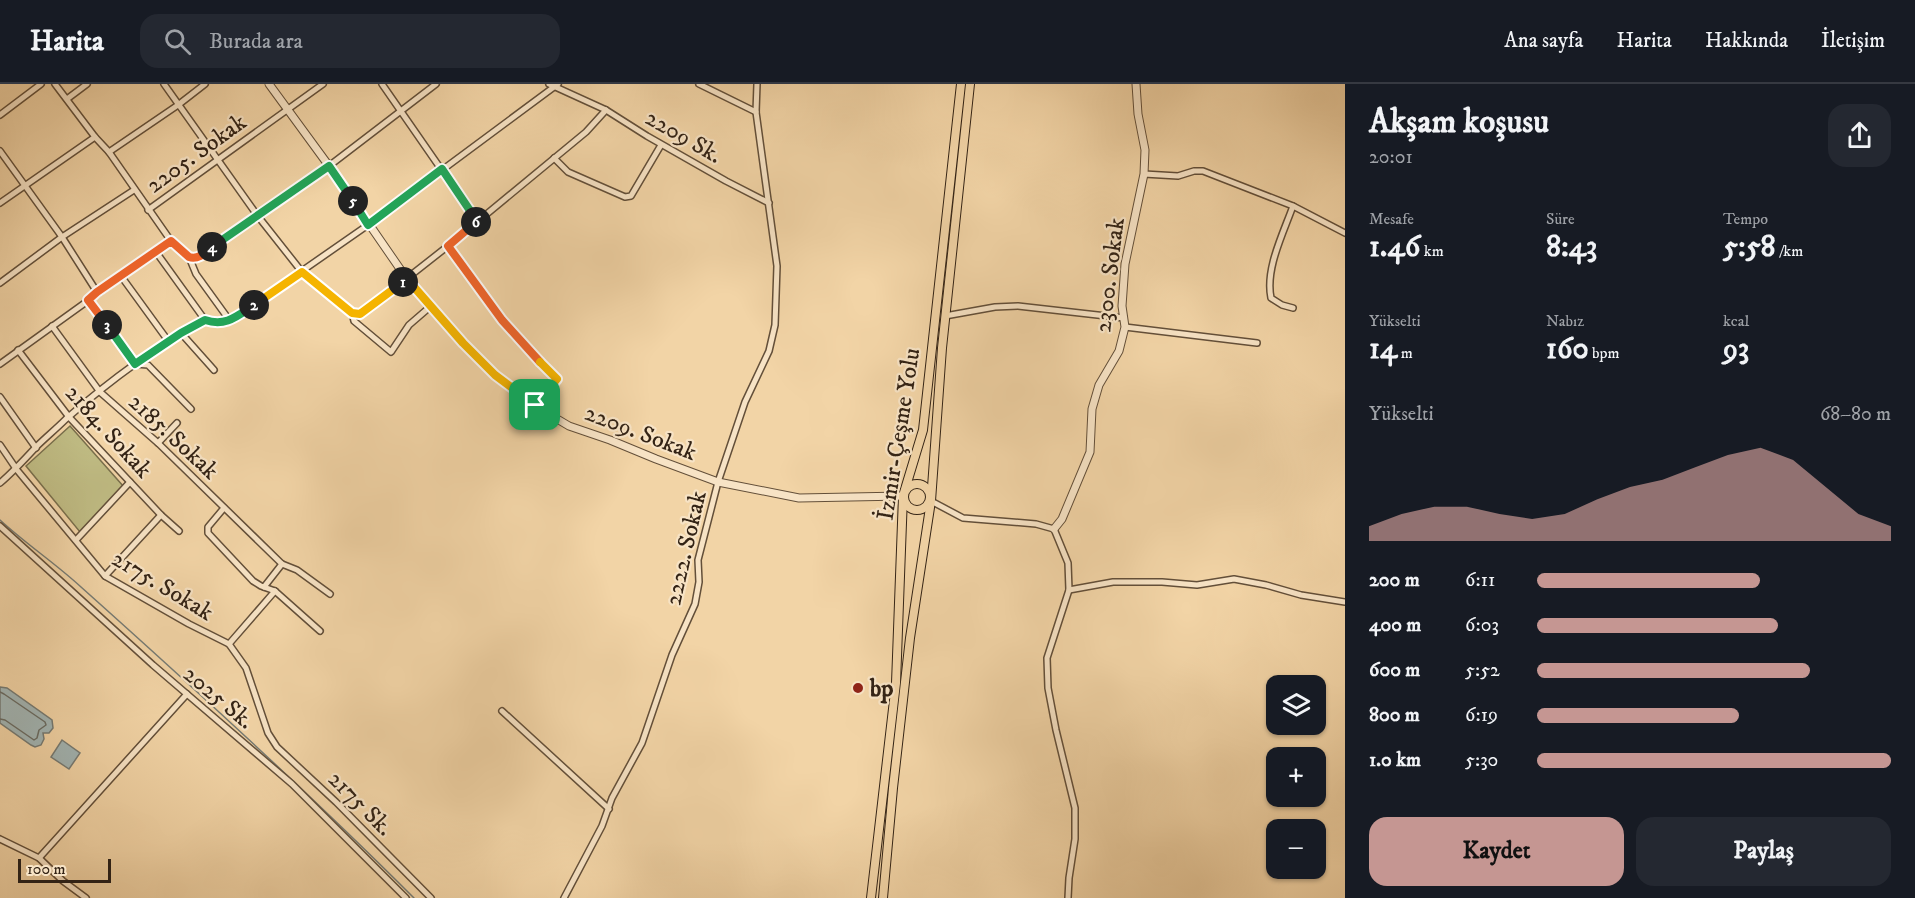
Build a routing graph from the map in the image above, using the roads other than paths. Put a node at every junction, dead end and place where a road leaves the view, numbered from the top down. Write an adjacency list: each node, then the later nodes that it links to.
1 (41, 84): 22 (street)
2 (55, 84): 16 (street)
3 (87, 84): 16 (street)
4 (164, 84): 17 (street)
5 (205, 84): 17 (street)
6 (269, 84): 18 (street, 2209. Sokak)
7 (323, 84): 18 (street, 2205. Sokak)
8 (382, 84): 20 (street)
9 (436, 84): 20 (street)
10 (699, 84): 21 (street)
11 (757, 84): 21 (street, 2222. Sokak)
12 (962, 84): 82 (highway, İzmir-Çeşme Yolu)
13 (970, 84): 56 (highway, İzmir-Çeşme Yolu)
14 (1136, 84): 31 (street, 2300. Sokak)
15 (554, 85): 19 (street, 2209 Sk.); 30 (street)
16 (67, 99): 23 (street)
17 (178, 105): 26 (street); 28 (street)
18 (287, 110): 28 (street, 2205. Sokak); 29 (street, 2209. Sokak)
19 (606, 110): 24 (street, 2209 Sk.); 27 (street)
20 (401, 111): 29 (street); 30 (street)
21 (756, 112): 35 (street, 2222. Sokak)
22 (0, 115)
23 (95, 137): 26 (street); 32 (street)
24 (661, 145): 27 (street); 35 (street, 2209 Sk.)
25 (0, 151): 32 (street)
26 (109, 152): 33 (street)
27 (554, 158): 39 (street)
28 (217, 159): 37 (street, 2205. Sokak); 38 (street)
29 (329, 166): 38 (street); 40 (street, 2209. Sokak)
30 (442, 169): 39 (street); 40 (street)
31 (1144, 174): 36 (street); 57 (street, 2300. Sokak)
32 (26, 186): 34 (street); 42 (street)
33 (134, 190): 37 (street); 42 (street)
34 (0, 203)
35 (769, 203): 80 (street, 2222. Sokak)
36 (1293, 206): 41 (street); 54 (street)
37 (148, 210): 43 (street)
38 (257, 215): 46 (street); 47 (street)
39 (477, 221): 44 (street)
40 (368, 225): 47 (street); 49 (street, 2209. Sokak)
41 (1345, 233)
42 (63, 237): 50 (street); 51 (street)
43 (171, 241): 45 (street); 46 (street)
44 (448, 246): 49 (street); 71 (street)
45 (156, 252): 48 (street); 58 (street)
46 (189, 257): 59 (street)
47 (302, 272): 55 (street); 59 (street)
48 (121, 276): 51 (street); 63 (street)
49 (407, 279): 53 (street, 2209. Sokak); 55 (street)
50 (0, 283)
51 (97, 292): 52 (street)
52 (88, 300): 60 (street); 67 (street)
53 (430, 306): 55 (street); 71 (street, 2209. Sokak)
54 (1293, 308)
55 (352, 313)
56 (945, 316): 57 (street); 83 (highway, İzmir-Çeşme Yolu)
57 (1124, 318): 61 (street, 2300. Sokak)
58 (205, 320): 59 (street); 62 (street)
59 (230, 321)
60 (52, 326): 65 (street); 69 (street, 2185. Sokak)
61 (1125, 327): 64 (street); 87 (street, 2300. Sokak)
62 (181, 333): 63 (street); 68 (street)
63 (169, 342): 67 (street)
64 (1257, 343)
65 (18, 350): 66 (street); 73 (street, 2184. Sokak)
66 (0, 364)
67 (135, 364): 69 (street); 72 (street)
68 (214, 370)
69 (100, 392): 73 (street); 75 (street, 2185. Sokak)
70 (0, 397): 77 (street)
71 (535, 405): 80 (street, 2209. Sokak)
72 (191, 409)
73 (69, 417): 77 (street); 79 (street, 2184. Sokak)
74 (177, 423): 75 (street)
75 (158, 443): 84 (street, 2185. Sokak)
76 (0, 445): 78 (street, 2175. Sokak)
77 (36, 448): 78 (street)
78 (17, 470): 81 (street); 89 (street, 2175. Sokak)
79 (130, 482): 85 (street, 2184. Sokak); 89 (street)
80 (718, 482): 82 (street, 2209. Sokak); 102 (street, 2222. Sokak)
81 (0, 483)
82 (903, 496): 83 (highway); 83 (highway); 109 (highway, İzmir-Çeşme Yolu)
83 (931, 501): 87 (street); 110 (highway, İzmir-Çeşme Yolu)
84 (224, 508): 90 (street, 2185. Sokak); 92 (street)
85 (161, 515): 88 (street, 2184. Sokak); 91 (street)
86 (1, 529): 99 (street, 2025 Sk.)
87 (1054, 529): 93 (street)
88 (179, 531)
89 (76, 540): 91 (street, 2175. Sokak)
90 (282, 564): 92 (street); 95 (street, 2185. Sokak)
91 (105, 576): 98 (street, 2175. Sokak)
92 (264, 587): 94 (street)
93 (1069, 590): 96 (street); 111 (street)
94 (275, 591): 97 (street); 98 (street)
95 (330, 594)
96 (1345, 602)
97 (320, 631)
98 (229, 644): 101 (street, 2175. Sokak)
99 (187, 694): 104 (street); 106 (street, 2025 Sk.)
100 (502, 711): 102 (street)
101 (268, 733): 107 (street, 2175 Sk.)
102 (609, 808): 108 (street, 2222. Sokak)
103 (0, 839): 104 (street)
104 (39, 858): 105 (street)
105 (86, 898)
106 (406, 898)
107 (430, 898)
108 (564, 898)
109 (872, 898)
110 (883, 898)
111 (1068, 898)

